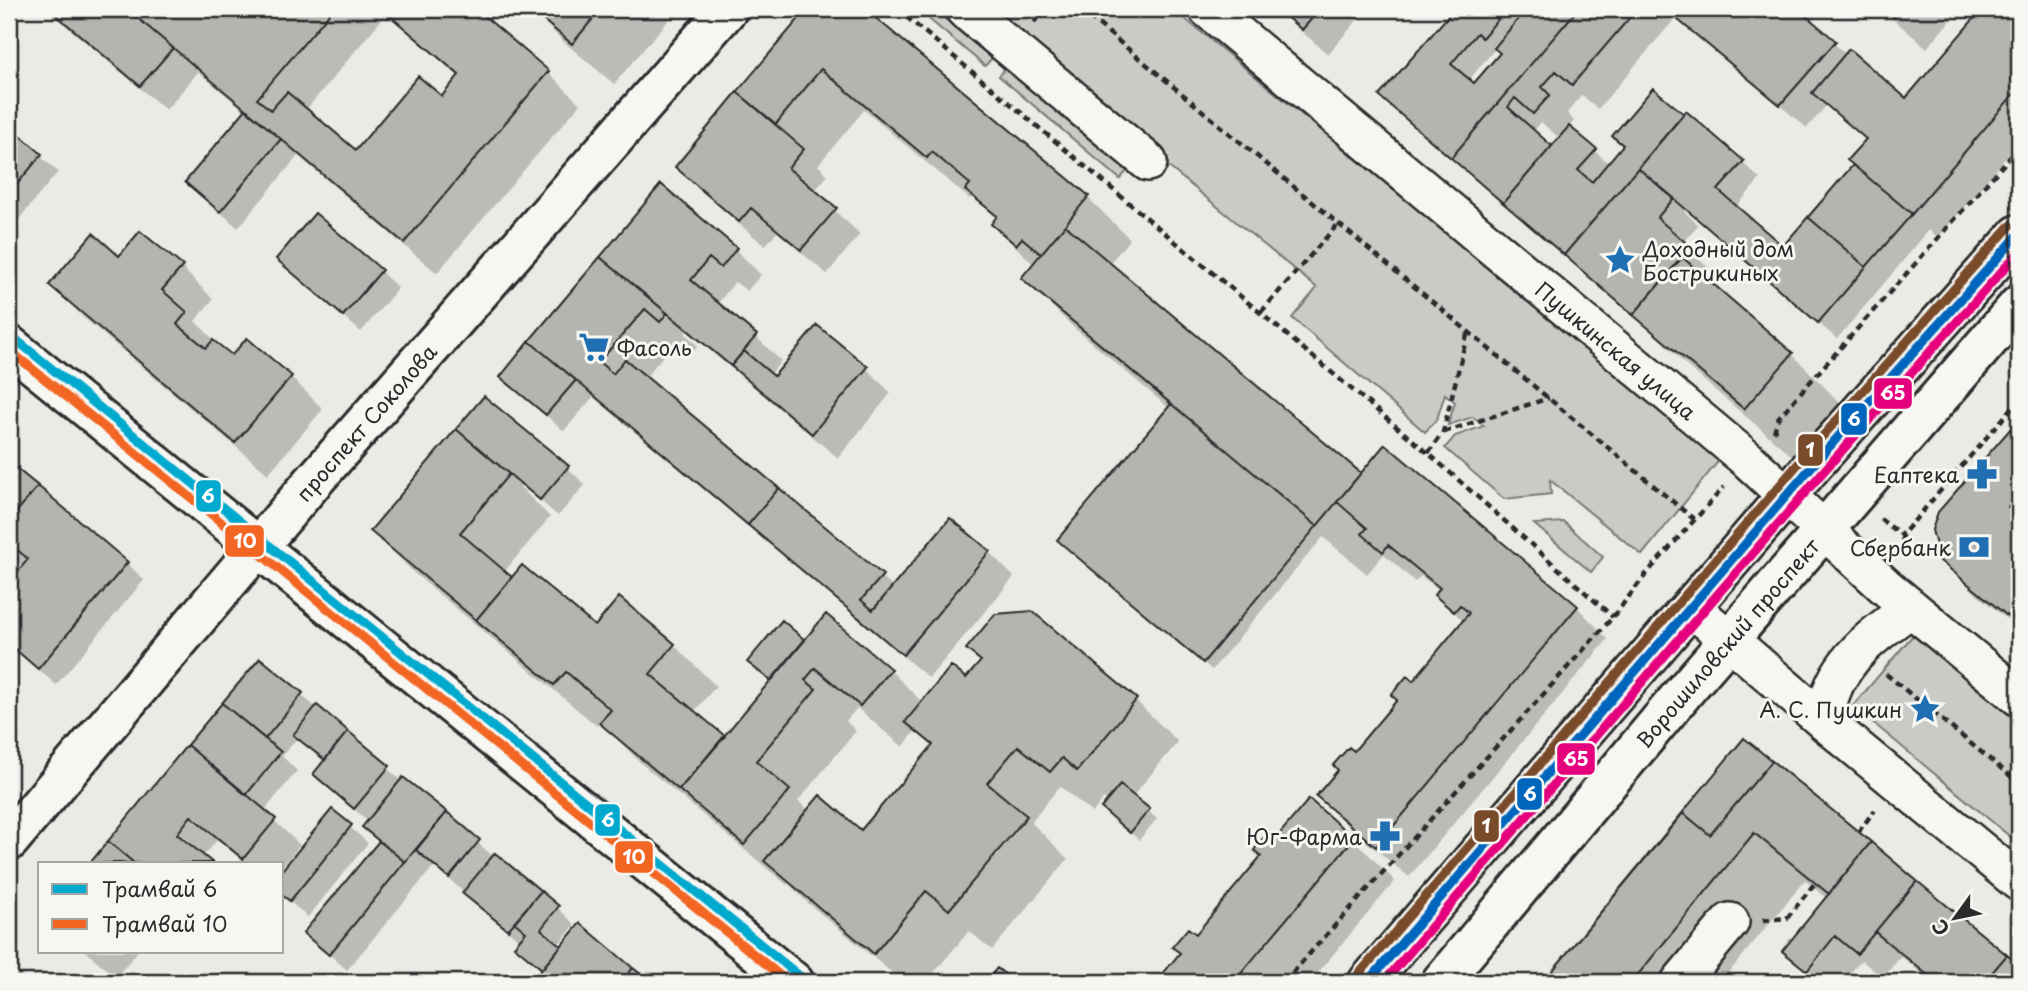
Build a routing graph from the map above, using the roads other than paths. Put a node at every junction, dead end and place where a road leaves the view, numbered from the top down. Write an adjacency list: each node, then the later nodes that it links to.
1 (728, 9): 10 (main road, проспект Соколова)
2 (964, 9): 4 (street)
3 (1208, 9): 8 (street, Пушкинская улица)
4 (1148, 162)
5 (2019, 234): 8 (main road)
6 (2019, 305): 9 (main road, Ворошиловский проспект)
7 (9, 345): 10 (main road)
8 (1788, 495): 9 (street, Пушкинская улица); 11 (main road)
9 (1824, 530): 12 (street, Пушкинская улица); 13 (main road, Ворошиловский проспект)
10 (259, 548): 16 (main road, проспект Соколова); 19 (main road)
11 (1691, 607): 13 (street); 20 (main road)
12 (1911, 608): 14 (street, Пушкинская улица); 15 (street)
13 (1727, 640): 15 (street); 21 (main road, Ворошиловский проспект)
14 (2019, 697)
15 (1826, 723): 17 (street)
16 (9, 841)
17 (2019, 882)
18 (1730, 922): 22 (street)
19 (794, 982)
20 (1368, 982)
21 (1441, 982)
22 (1680, 982)

